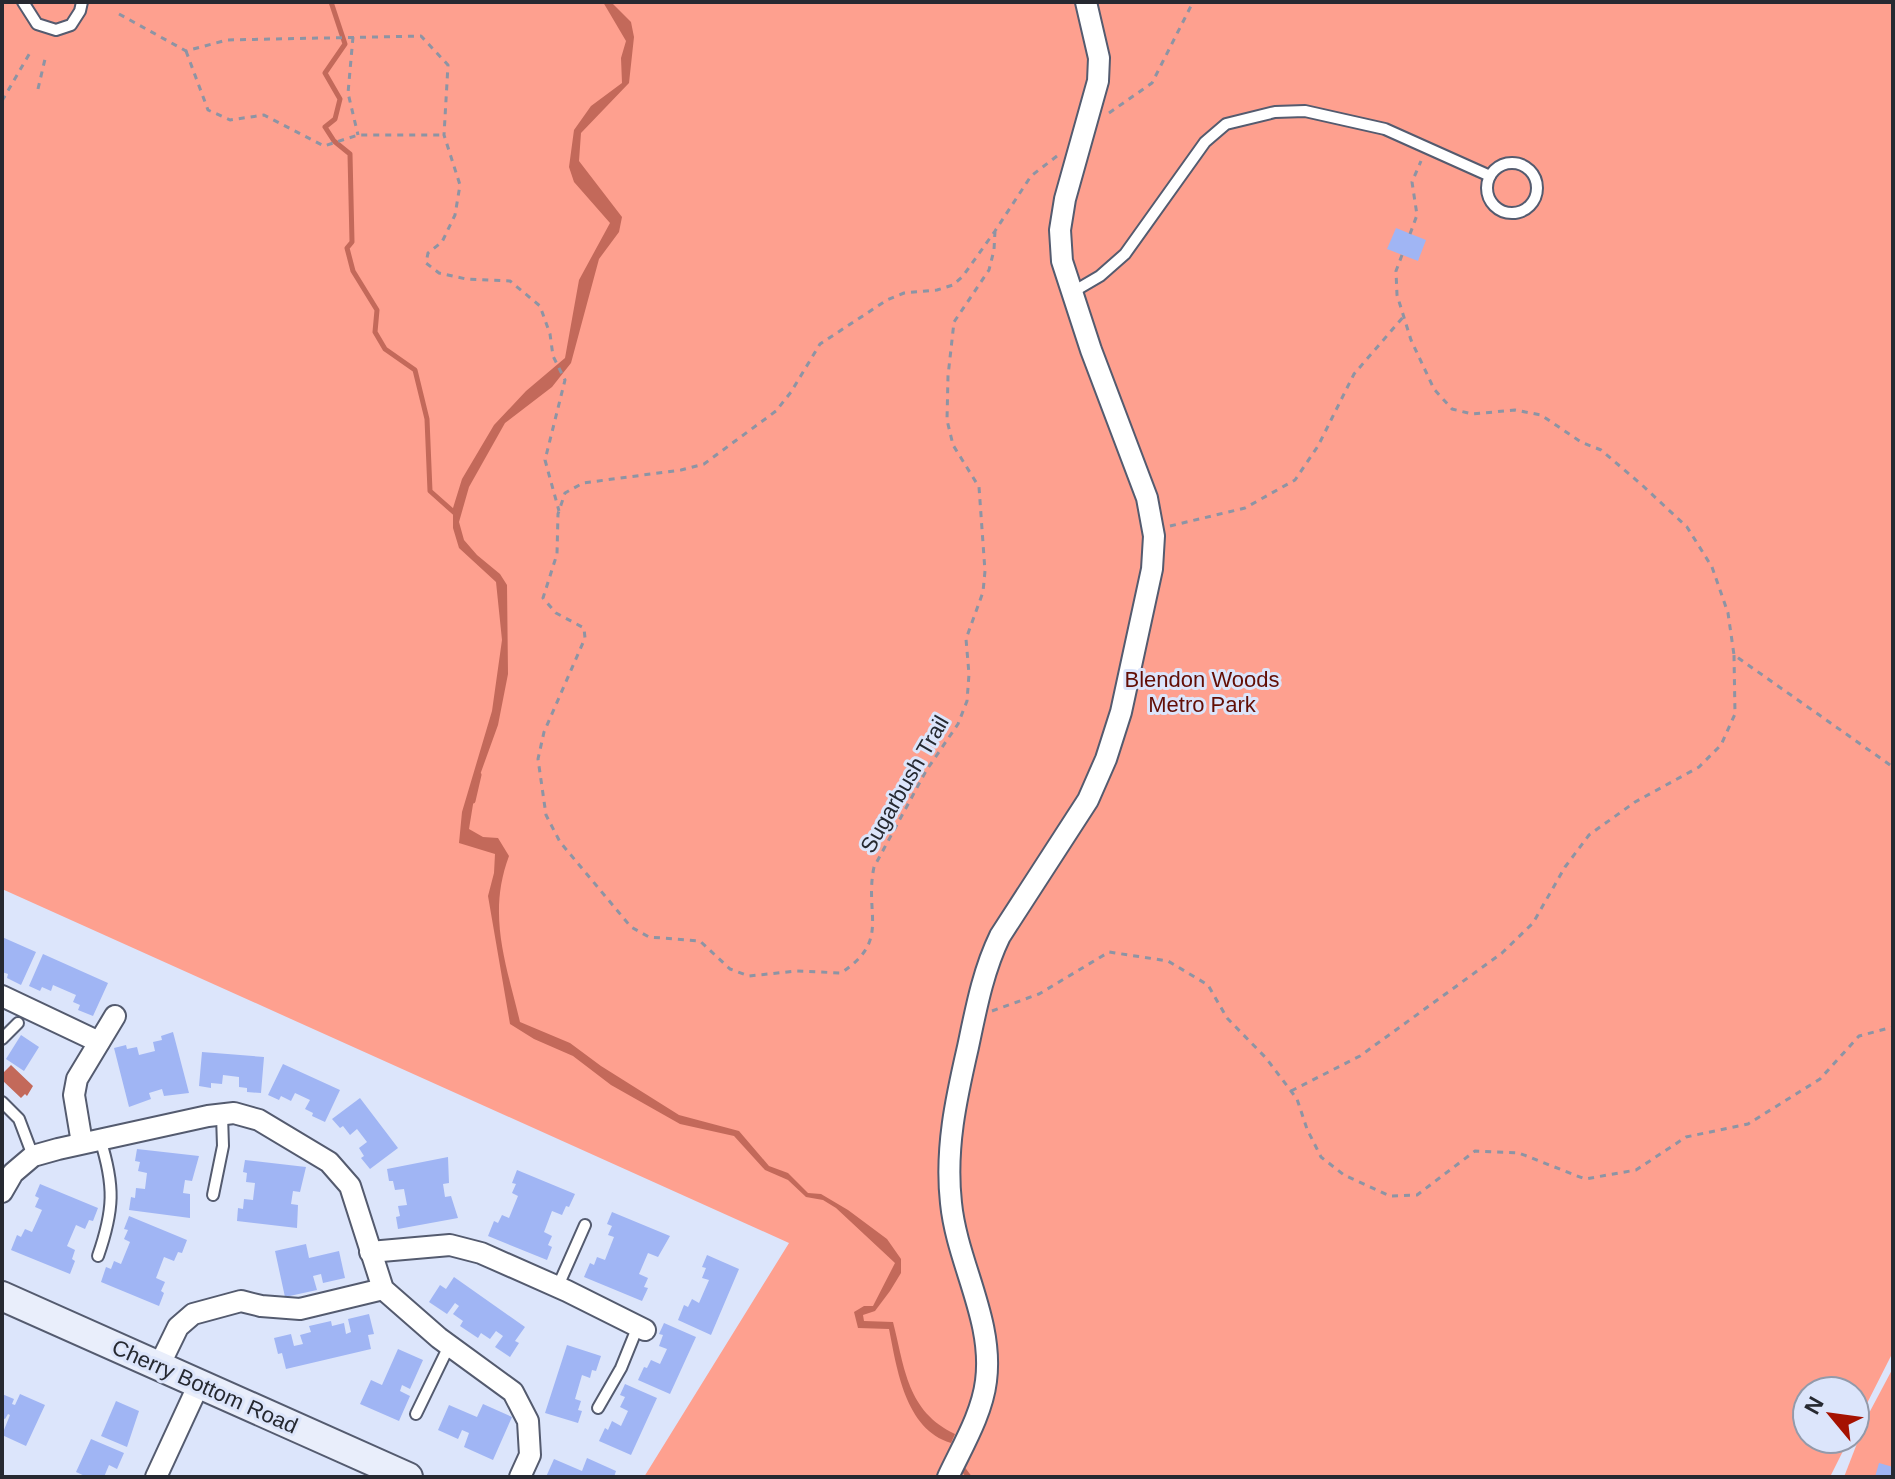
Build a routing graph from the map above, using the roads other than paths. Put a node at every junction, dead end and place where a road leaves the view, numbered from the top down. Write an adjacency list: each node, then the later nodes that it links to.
1 (23, 2): 2 (lane)
2 (82, 2)
3 (1086, 2): 5 (street)
4 (1490, 176): 4 (lane); 5 (lane)
5 (1071, 293): 32 (street)
6 (2, 996): 10 (street)
7 (115, 1016): 10 (street)
8 (18, 1023): 9 (lane)
9 (2, 1039)
10 (99, 1042): 13 (street)
11 (2, 1102): 14 (lane)
12 (222, 1115): 13 (street); 16 (lane); 18 (street)
13 (91, 1141): 14 (street); 19 (lane)
14 (33, 1156): 15 (street)
15 (2, 1192)
16 (213, 1195)
17 (585, 1225): 20 (lane)
18 (370, 1252): 20 (street); 21 (street)
19 (98, 1256)
20 (558, 1286): 23 (street)
21 (383, 1289): 24 (street); 25 (street)
22 (2, 1296): 25 (main road, Cherry Bottom Road)
23 (642, 1328): 27 (lane)
24 (449, 1346): 28 (lane); 31 (street)
25 (159, 1366): 26 (main road, Cherry Bottom Road)
26 (199, 1384): 29 (street); 30 (main road, Cherry Bottom Road)
27 (598, 1408)
28 (416, 1414)
29 (156, 1477)
30 (408, 1477)
31 (520, 1477)
32 (948, 1477)

